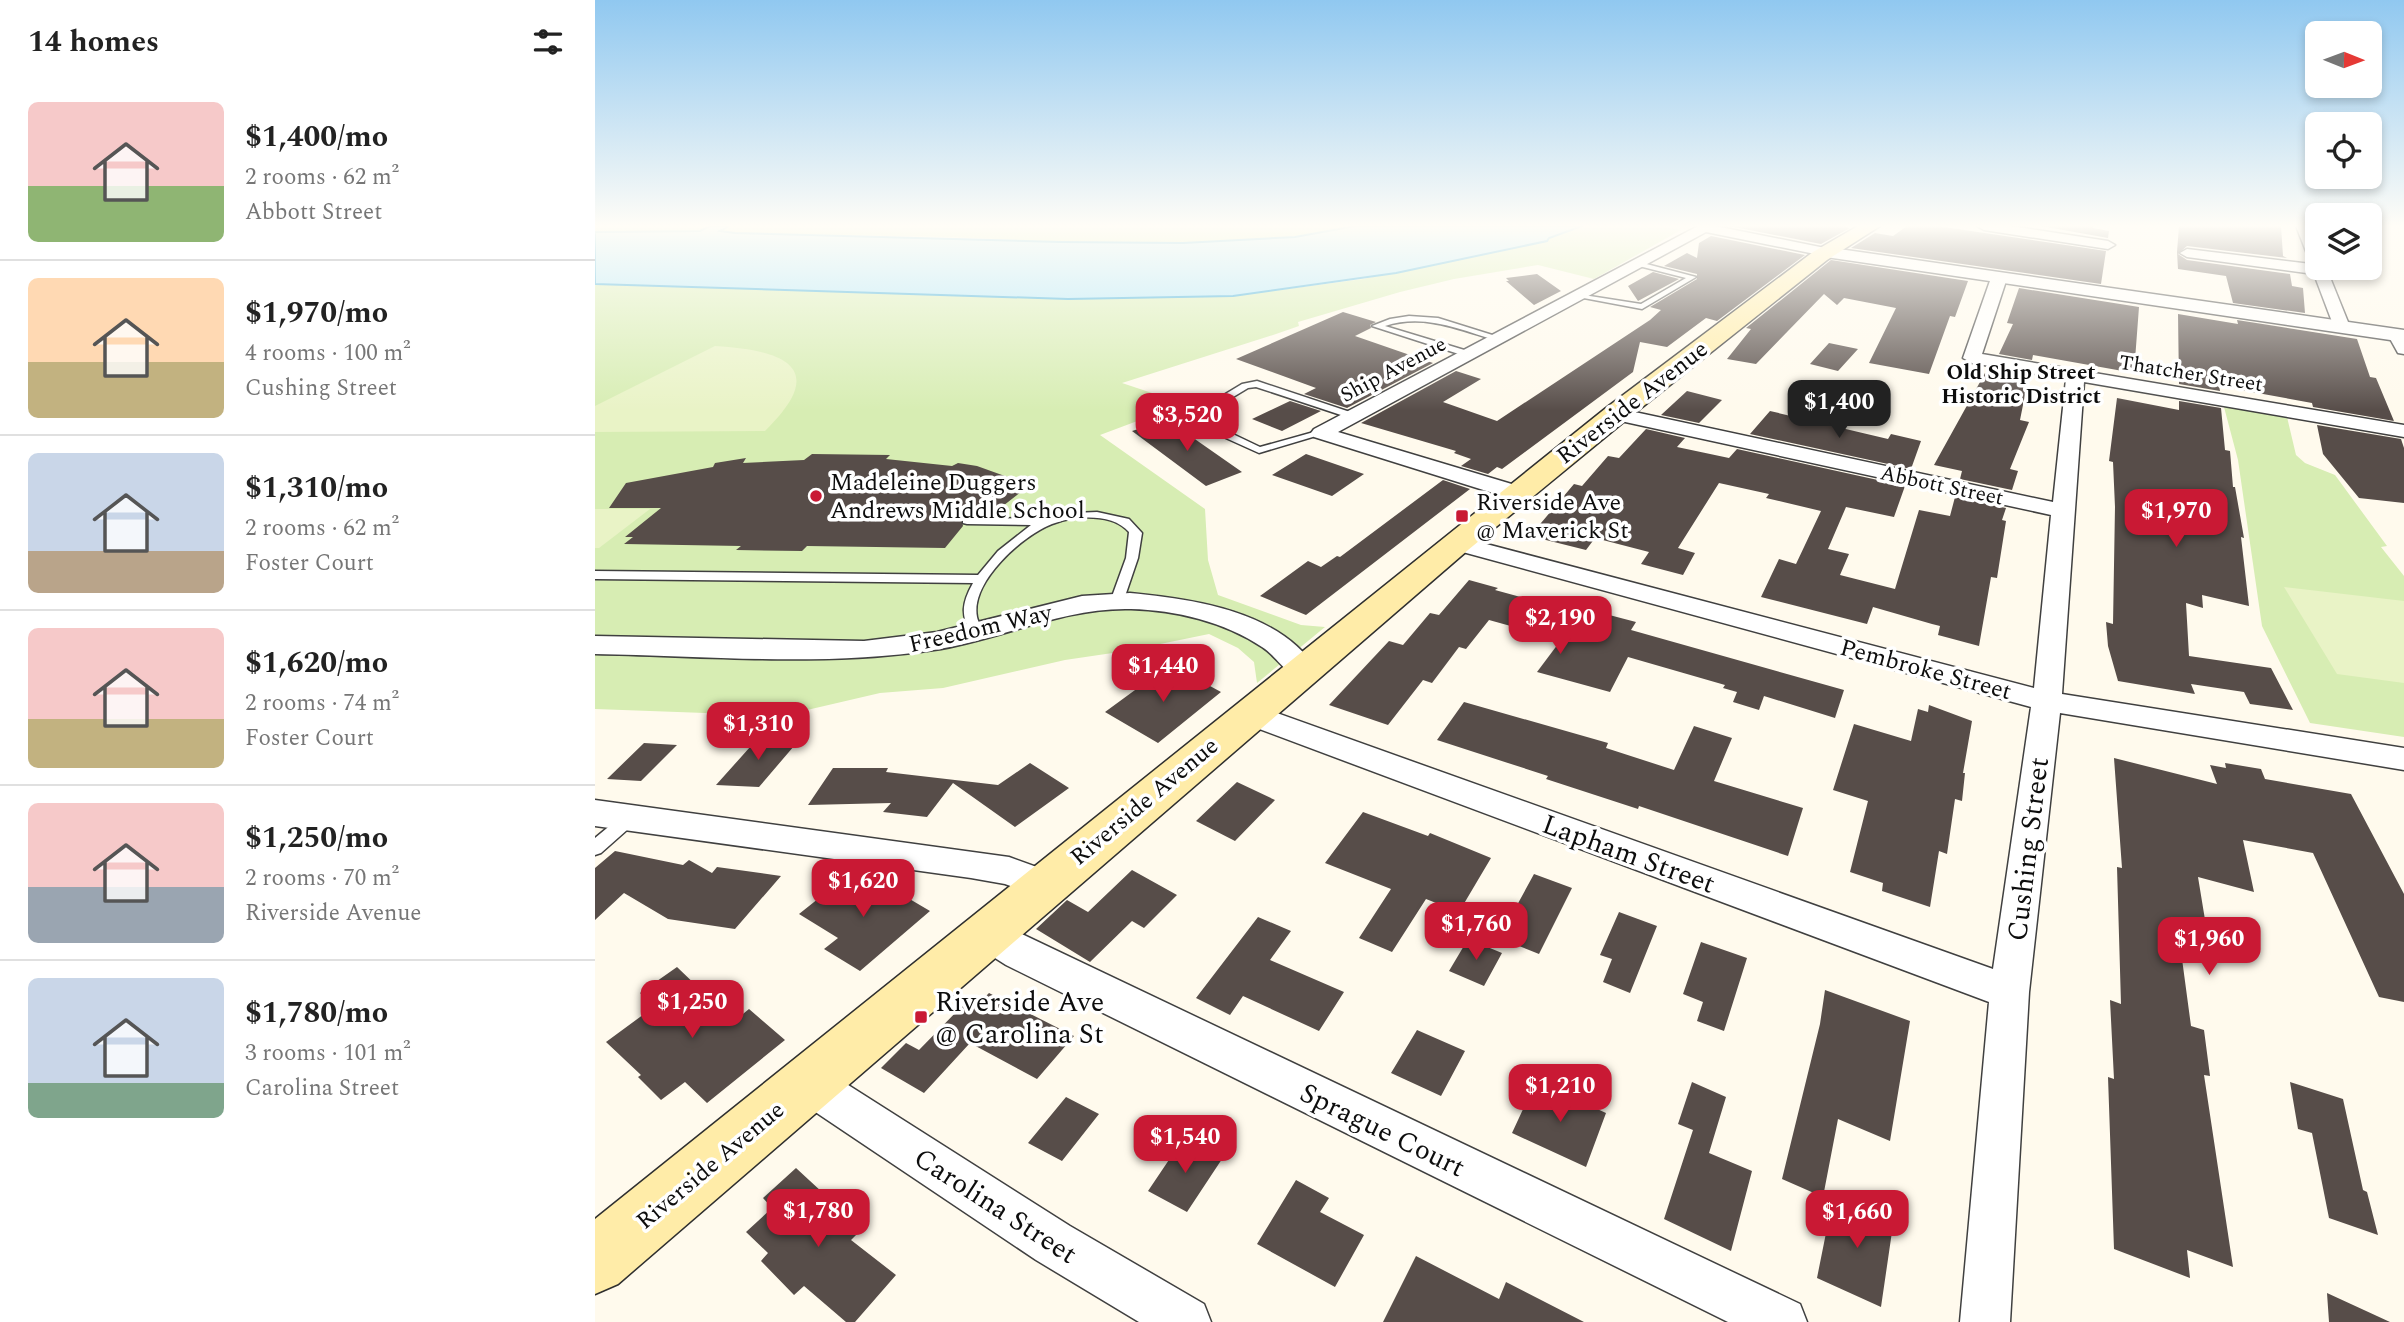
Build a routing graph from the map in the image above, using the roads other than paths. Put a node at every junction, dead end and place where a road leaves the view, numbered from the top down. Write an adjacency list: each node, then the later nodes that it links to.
1 (1592, 288): 7 (street, Ship Avenue)
2 (1674, 288): 7 (lane)
3 (1779, 288): 13 (main road, Riverside Avenue)
4 (1996, 288): 12 (street, Thatcher Street)
5 (2067, 288): 8 (street)
6 (2327, 288): 8 (street)
7 (1577, 296): 9 (street, Ship Avenue)
8 (2342, 327): 10 (street)
9 (1498, 338): 11 (street, Ship Avenue); 11 (lane)
10 (2402, 340)
11 (1468, 354): 14 (street, Ship Avenue)
12 (2075, 377): 15 (street, Thatcher Street); 18 (street, Cushing Street)
13 (1616, 414): 17 (main road, Riverside Avenue); 18 (street, Abbott Street)
14 (1353, 416): 16 (street, Ship Avenue); 16 (lane)
15 (2404, 431)
16 (1321, 433): 17 (street)
17 (1517, 493): 21 (main road, Riverside Avenue)
18 (2063, 511): 28 (street, Cushing Street)
19 (967, 521): 20 (lane)
20 (1047, 522): 23 (lane); 24 (lane)
21 (1456, 543): 27 (main road, Riverside Avenue); 28 (street, Pembroke Street)
22 (595, 575): 23 (lane)
23 (981, 579): 25 (lane)
24 (1117, 601): 25 (street, Freedom Way); 27 (street, Freedom Way)
25 (977, 632): 26 (street, Freedom Way)
26 (595, 645)
27 (1303, 670): 29 (main road, Riverside Avenue)
28 (2046, 701): 30 (street, Pembroke Street); 36 (street, Cushing Street)
29 (1249, 714): 34 (main road, Riverside Avenue); 36 (street, Lapham Street)
30 (2399, 766)
31 (595, 813): 32 (street)
32 (630, 818): 33 (lane); 34 (street)
33 (595, 848)
34 (1044, 884): 35 (main road, Riverside Avenue)
35 (986, 933): 37 (main road, Riverside Avenue); 40 (street, Sprague Court)
36 (2009, 992): 41 (street, Cushing Street)
37 (808, 1083): 38 (main road, Riverside Avenue); 39 (street, Carolina Street)
38 (595, 1261)
39 (1186, 1322)
40 (1782, 1322)
41 (1986, 1322)

